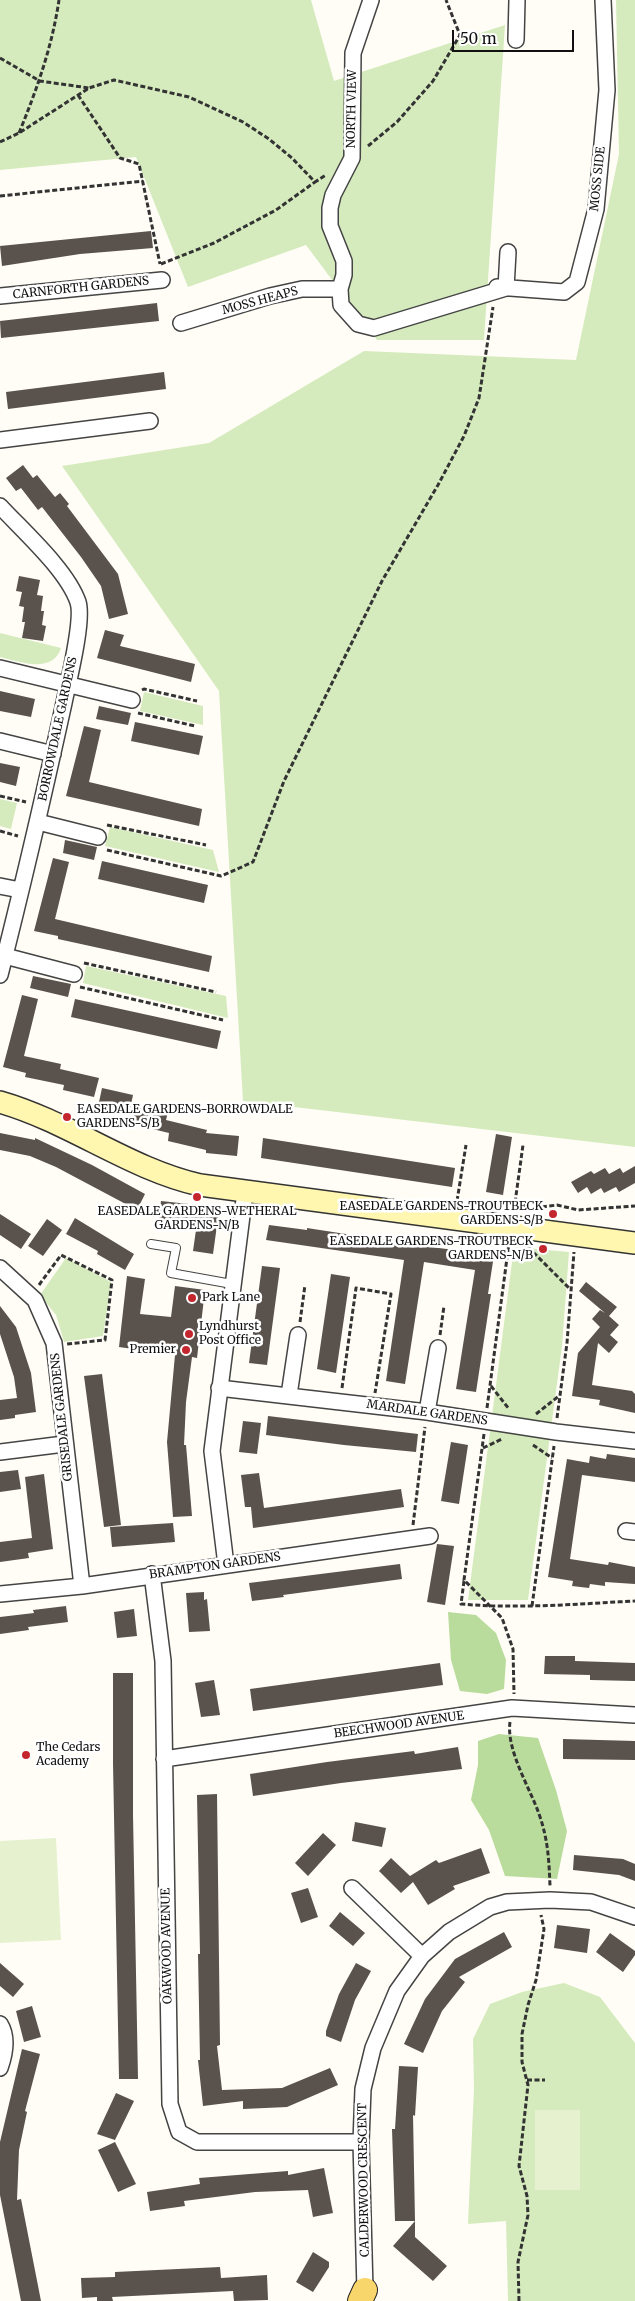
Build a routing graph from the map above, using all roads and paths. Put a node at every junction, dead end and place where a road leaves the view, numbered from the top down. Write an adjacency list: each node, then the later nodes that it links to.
1 (59, 0): 8 (path)
2 (371, 0): 13 (street, NORTH VIEW)
3 (446, 0): 13 (path)
4 (517, 0): 6 (street)
5 (603, 0): 20 (street, MOSS SIDE)
6 (516, 40)
7 (0, 58): 8 (path)
8 (40, 81): 9 (path); 11 (path)
9 (89, 88): 10 (path); 15 (path)
10 (78, 95): 11 (path); 14 (path)
11 (19, 133): 12 (path)
12 (0, 142)
13 (352, 158): 15 (path); 21 (street, NORTH VIEW)
14 (143, 181): 16 (path); 18 (path)
15 (315, 182): 18 (path)
16 (0, 196)
17 (508, 252): 20 (street)
18 (160, 264): 19 (path)
19 (162, 280): 22 (street, CARNFORTH GARDENS)
20 (500, 288): 23 (street, MOSS SIDE); 38 (path)
21 (340, 289): 23 (street, NORTH VIEW); 24 (street, MOSS HEAPS)
22 (0, 296)
23 (475, 296)
24 (181, 324)
25 (150, 421): 26 (street)
26 (0, 440)
27 (0, 506): 29 (street, BORROWDALE GARDENS)
28 (0, 668): 29 (street)
29 (68, 684): 30 (street); 34 (street, BORROWDALE GARDENS)
30 (132, 700): 31 (path); 32 (path)
31 (197, 701)
32 (195, 726)
33 (0, 741): 34 (street)
34 (53, 754): 36 (street, BORROWDALE GARDENS)
35 (0, 796): 36 (path)
36 (42, 805): 37 (street, BORROWDALE GARDENS)
37 (38, 822): 38 (street); 41 (street, BORROWDALE GARDENS)
38 (98, 837): 39 (path)
39 (206, 845)
40 (0, 886): 41 (street)
41 (20, 890): 42 (street, BORROWDALE GARDENS)
42 (5, 956): 43 (street); 44 (street, BORROWDALE GARDENS)
43 (74, 974): 45 (path); 46 (path)
44 (0, 975)
45 (216, 992)
46 (223, 1020)
47 (0, 1102): 50 (street)
48 (466, 1145): 52 (path)
49 (523, 1145): 53 (path)
50 (244, 1192): 52 (street); 58 (street)
51 (635, 1206): 53 (path)
52 (454, 1220): 53 (street)
53 (518, 1222): 54 (street); 60 (path); 66 (path)
54 (575, 1235): 55 (street); 60 (path)
55 (635, 1243)
56 (151, 1244): 58 (lane)
57 (0, 1268): 61 (street, GRISEDALE GARDENS)
58 (232, 1284): 67 (street)
59 (305, 1285): 63 (path)
60 (570, 1289): 69 (path)
61 (31, 1296): 64 (street, GRISEDALE GARDENS); 64 (path)
62 (444, 1306): 65 (path)
63 (298, 1335): 68 (street)
64 (54, 1346): 79 (street, GRISEDALE GARDENS)
65 (438, 1348): 72 (street)
66 (491, 1386): 73 (path); 75 (path)
67 (219, 1388): 68 (street, MARDALE GARDENS); 86 (street)
68 (289, 1395): 70 (street, MARDALE GARDENS)
69 (560, 1396): 74 (path); 76 (path)
70 (340, 1401): 71 (street, MARDALE GARDENS); 71 (path)
71 (373, 1405): 72 (street, MARDALE GARDENS)
72 (427, 1412): 75 (street, MARDALE GARDENS); 85 (path)
73 (515, 1417)
74 (530, 1420)
75 (486, 1422): 76 (street, MARDALE GARDENS); 81 (path)
76 (556, 1432): 78 (street, MARDALE GARDENS); 83 (path)
77 (510, 1436): 81 (path)
78 (635, 1441)
79 (64, 1444): 82 (street); 89 (street, GRISEDALE GARDENS)
80 (531, 1444): 83 (path)
81 (482, 1448): 88 (path)
82 (0, 1452)
83 (552, 1458): 92 (path)
84 (430, 1536): 85 (street, BRAMPTON GARDENS)
85 (412, 1538): 86 (street, BRAMPTON GARDENS)
86 (226, 1565): 87 (street, BRAMPTON GARDENS)
87 (152, 1574): 89 (street, BRAMPTON GARDENS); 96 (street, OAKWOOD AVENUE)
88 (464, 1580): 93 (path); 93 (path)
89 (82, 1586): 90 (street, BRAMPTON GARDENS)
90 (0, 1594)
91 (635, 1601): 92 (path)
92 (532, 1606): 93 (path)
93 (491, 1607): 94 (path)
94 (512, 1708): 95 (street, BEECHWOOD AVENUE); 96 (street, BEECHWOOD AVENUE); 98 (path)
95 (635, 1715)
96 (164, 1759): 105 (street, OAKWOOD AVENUE)
97 (352, 1888): 100 (street)
98 (550, 1900): 99 (street, CALDERWOOD CRESCENT); 100 (street, CALDERWOOD CRESCENT); 103 (path)
99 (635, 1917)
100 (422, 1956): 105 (street, CALDERWOOD CRESCENT)
101 (0, 2024): 102 (street)
102 (0, 2068)
103 (527, 2080): 104 (path); 107 (path)
104 (545, 2080)
105 (361, 2142): 106 (street, CALDERWOOD CRESCENT)
106 (364, 2297)
107 (519, 2301)

